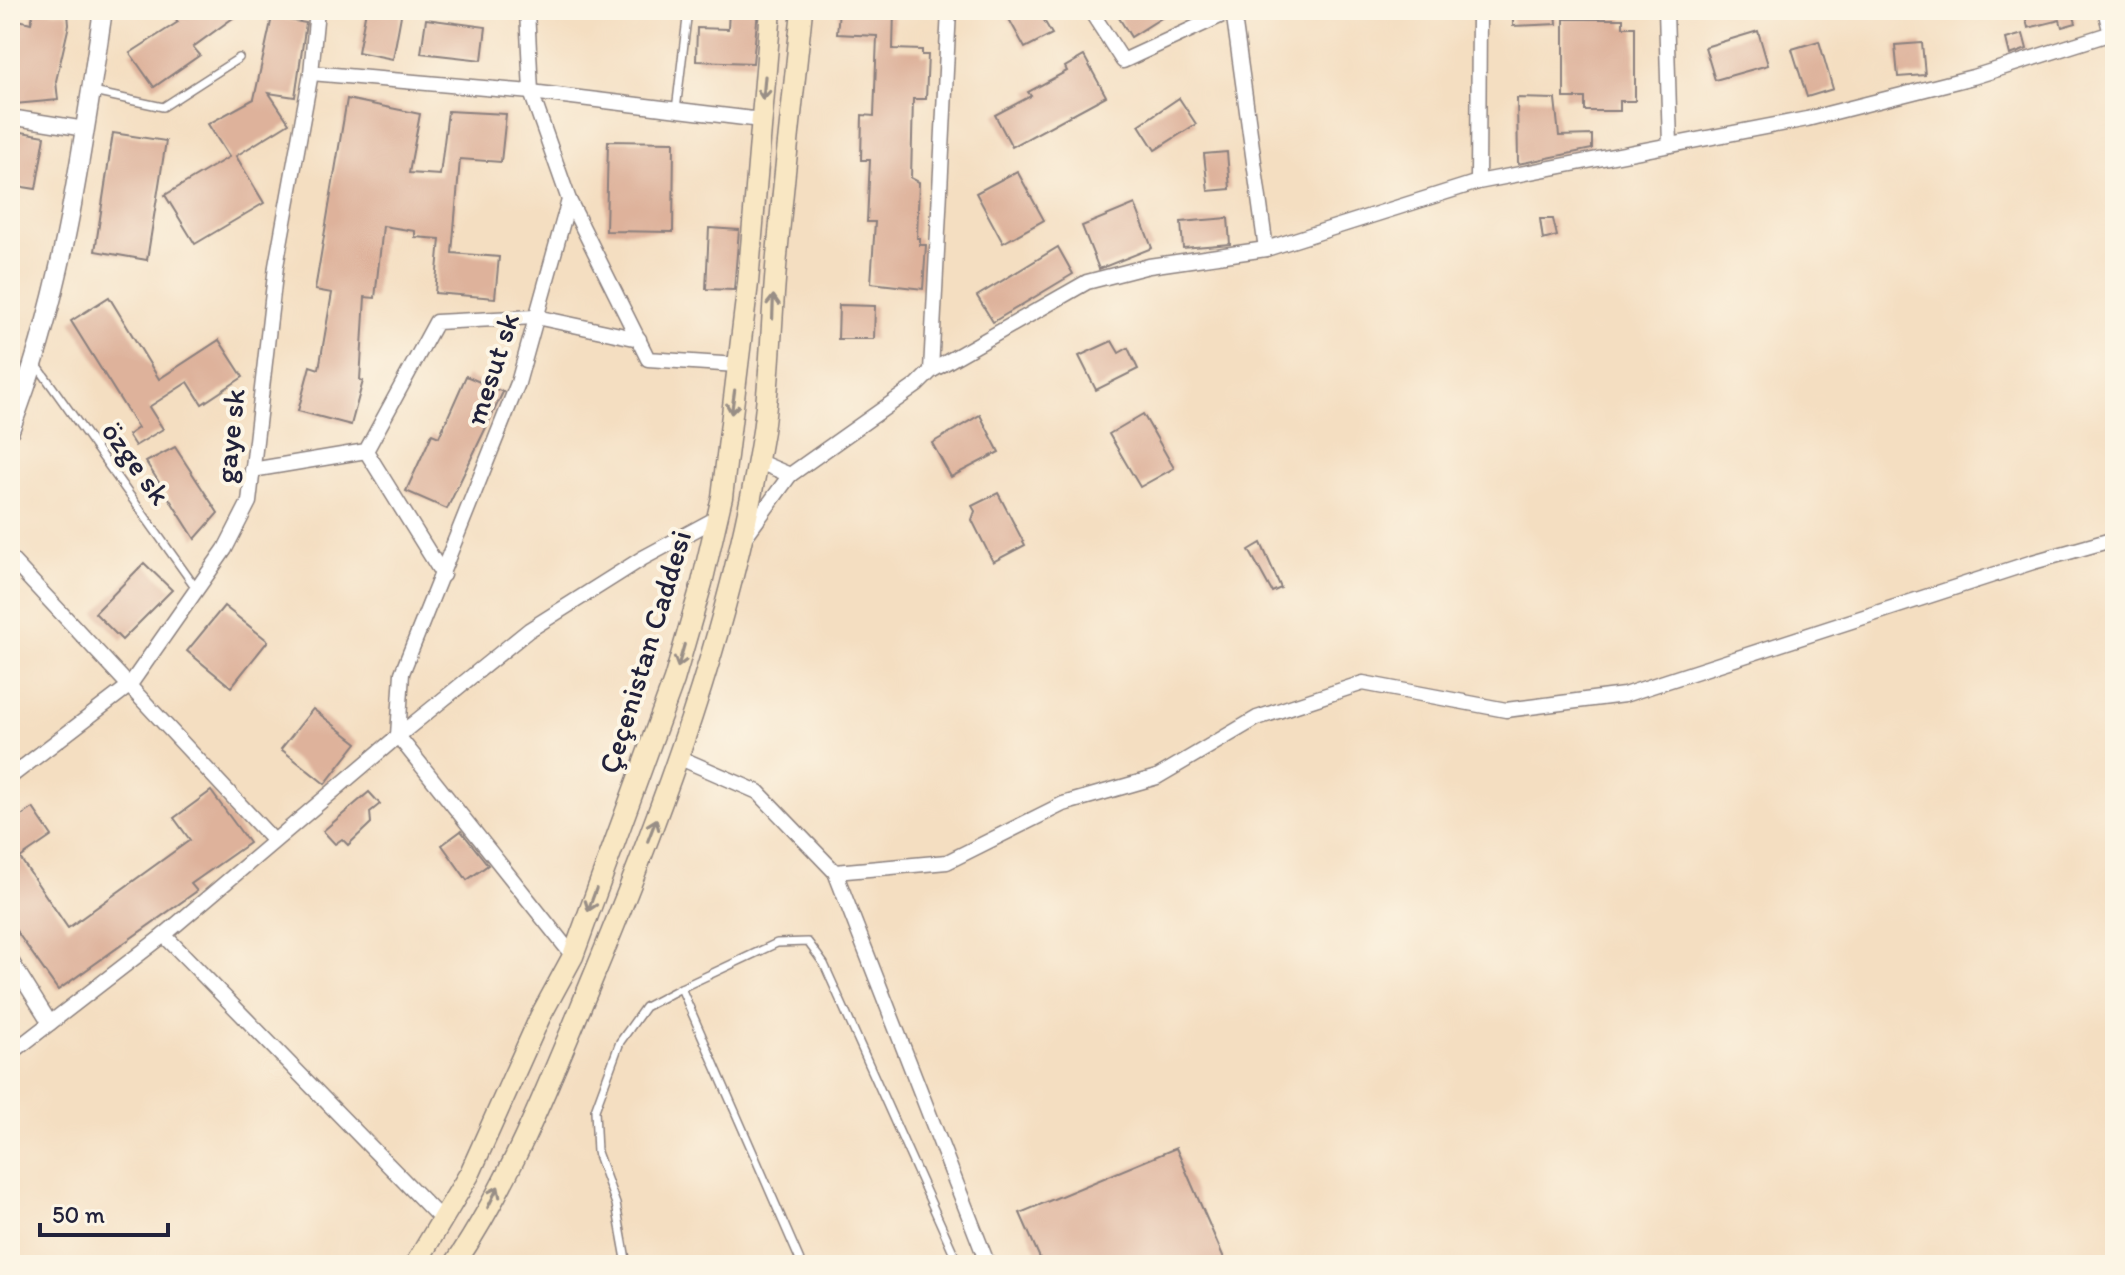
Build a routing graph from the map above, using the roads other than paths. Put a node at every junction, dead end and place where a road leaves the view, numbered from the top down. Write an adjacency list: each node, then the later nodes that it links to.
1 (103, 10): 16 (street)
2 (317, 10): 15 (street, gaye sk)
3 (527, 10): 17 (street)
4 (688, 10): 18 (lane)
5 (771, 10): 20 (main road, Çeçenistan Caddesi, one-way to 20)
6 (802, 10): 33 (main road, Çeçenistan Caddesi, one-way to 6)
7 (949, 10): 30 (street)
8 (1090, 10): 9 (street)
9 (1233, 10): 25 (street)
10 (1479, 10): 23 (street)
11 (1666, 10): 22 (street)
12 (2105, 10): 13 (street)
13 (2113, 33): 22 (street)
14 (239, 58): 16 (lane)
15 (311, 73): 17 (street); 34 (street, gaye sk)
16 (91, 91): 21 (street)
17 (531, 92): 18 (street); 24 (street)
18 (676, 110): 20 (street)
19 (10, 117): 21 (street)
20 (761, 120): 29 (main road, Çeçenistan Caddesi)
21 (85, 129): 28 (street)
22 (1670, 145): 23 (street)
23 (1478, 182): 25 (street)
24 (569, 200): 26 (street, mesut sk); 27 (street)
25 (1266, 249): 30 (street)
26 (536, 317): 27 (street); 32 (street); 40 (street, mesut sk)
27 (639, 339): 29 (street)
28 (36, 364): 31 (street); 41 (lane, özge sk)
29 (737, 365): 36 (main road, Çeçenistan Caddesi, one-way to 36)
30 (931, 371): 35 (street)
31 (10, 430)
32 (366, 451): 34 (street); 40 (street)
33 (757, 461): 35 (street); 38 (main road, Çeçenistan Caddesi)
34 (252, 470): 41 (street, gaye sk)
35 (790, 475): 38 (street)
36 (717, 518): 43 (street); 49 (main road, Çeçenistan Caddesi, one-way to 49)
37 (2115, 539): 47 (street)
38 (743, 540): 44 (main road, Çeçenistan Caddesi)
39 (10, 558): 42 (street)
40 (443, 575): 43 (street, mesut sk)
41 (197, 590): 42 (street, gaye sk)
42 (129, 686): 45 (street, gaye sk); 46 (street)
43 (398, 736): 46 (street); 49 (street)
44 (678, 757): 47 (street); 56 (main road, Çeçenistan Caddesi, one-way to 44)
45 (10, 777)
46 (273, 840): 48 (street)
47 (835, 872): 60 (street)
48 (164, 935): 52 (street); 54 (street)
49 (573, 956): 54 (main road, Çeçenistan Caddesi)
50 (10, 959): 52 (street)
51 (681, 988): 57 (lane); 58 (lane); 59 (lane)
52 (50, 1023): 53 (street)
53 (10, 1054)
54 (444, 1222): 55 (main road, Çeçenistan Caddesi)
55 (415, 1265)
56 (454, 1265)
57 (627, 1265)
58 (802, 1265)
59 (959, 1265)
60 (988, 1265)

